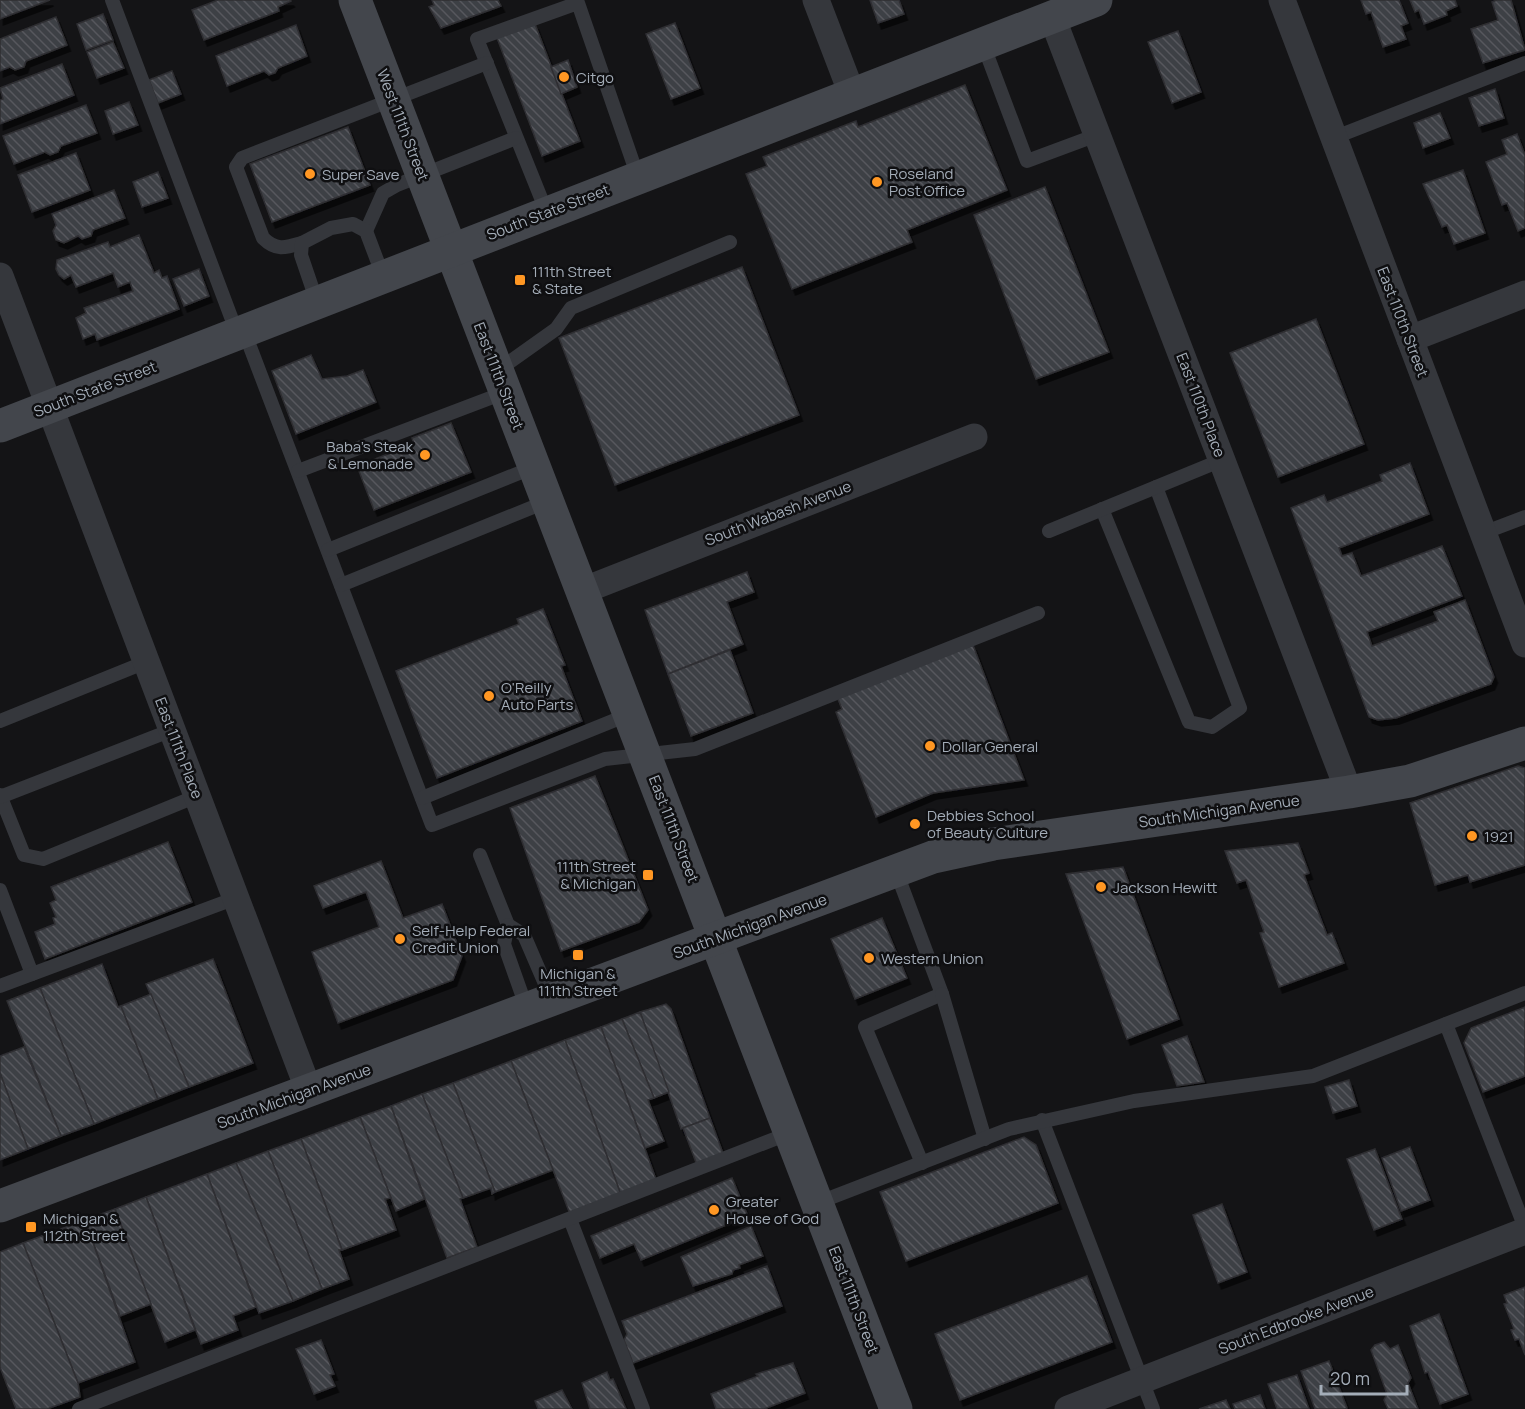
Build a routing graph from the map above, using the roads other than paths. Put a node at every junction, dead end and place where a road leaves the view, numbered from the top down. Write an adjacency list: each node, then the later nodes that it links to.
1 (112, 0): 26 (lane)
2 (355, 0): 11 (main road, West 111th Street)
3 (816, 0): 10 (street)
4 (1096, 0): 6 (main road, South State Street)
5 (1282, 0): 14 (street, East 110th Street)
6 (1052, 17): 7 (main road, South State Street); 12 (street, East 110th Place)
7 (983, 44): 10 (main road, South State Street); 12 (lane)
8 (487, 63): 11 (lane); 13 (lane); 16 (lane)
9 (1525, 63): 14 (lane)
10 (852, 94): 16 (main road, South State Street)
11 (393, 100): 15 (main road, West 111th Street); 20 (lane)
12 (1097, 135): 32 (street, East 110th Place)
13 (516, 138): 15 (lane); 17 (lane)
14 (1334, 138): 27 (street, East 110th Street)
15 (422, 176): 18 (lane); 21 (main road, West 111th Street)
16 (638, 177): 17 (main road, South State Street)
17 (547, 213): 21 (main road, South State Street)
18 (366, 231): 20 (lane); 23 (lane)
19 (730, 242): 28 (lane)
20 (302, 243): 25 (lane)
21 (451, 250): 23 (main road, South State Street); 28 (main road, East 111th Street)
22 (0, 276): 29 (street, East 111th Place)
23 (383, 276): 25 (main road, South State Street)
24 (1525, 294): 27 (street)
25 (317, 302): 26 (main road, South State Street)
26 (241, 332): 29 (main road, South State Street); 34 (lane)
27 (1410, 339): 40 (street, East 110th Street)
28 (501, 381): 33 (main road, East 111th Street); 34 (lane)
29 (49, 406): 30 (main road, South State Street); 46 (street, East 111th Place)
30 (0, 426)
31 (974, 436): 43 (street, South Wabash Avenue)
32 (1222, 460): 35 (lane); 52 (street, East 110th Place)
33 (534, 467): 36 (main road, East 111th Street); 41 (lane)
34 (298, 471): 41 (lane)
35 (1156, 487): 37 (lane); 37 (lane)
36 (548, 501): 42 (lane); 43 (main road, East 111th Street)
37 (1102, 509): 39 (lane)
38 (1525, 517): 40 (lane)
39 (1049, 531)
40 (1483, 533): 45 (street, East 110th Street)
41 (328, 550): 42 (lane)
42 (341, 585): 55 (lane)
43 (582, 591): 47 (main road, East 111th Street)
44 (1038, 613): 51 (lane)
45 (1525, 644)
46 (146, 662): 48 (lane); 49 (street, East 111th Place)
47 (630, 714): 51 (main road, East 111th Street); 55 (lane)
48 (0, 721)
49 (172, 730): 53 (lane); 54 (street, East 111th Place)
50 (1525, 743): 52 (main road, South Michigan Avenue)
51 (645, 755): 55 (lane); 61 (main road, East 111th Street)
52 (1349, 792): 57 (main road, South Michigan Avenue)
53 (0, 796): 54 (lane)
54 (197, 796): 59 (street, East 111th Place)
55 (422, 798)
56 (480, 855): 60 (lane)
57 (896, 871): 61 (main road, South Michigan Avenue); 65 (lane)
58 (0, 890): 62 (lane)
59 (236, 898): 62 (lane); 68 (street, East 111th Place)
60 (508, 925): 66 (lane); 66 (lane)
61 (716, 939): 66 (main road, South Michigan Avenue); 70 (main road, East 111th Street)
62 (32, 974): 63 (lane)
63 (0, 986)
64 (1525, 993): 67 (lane)
65 (942, 994): 71 (lane); 72 (lane)
66 (539, 1005): 68 (main road, South Michigan Avenue)
67 (1446, 1024): 69 (lane); 76 (lane)
68 (309, 1091): 74 (main road, South Michigan Avenue)
69 (1041, 1120): 71 (lane); 77 (lane)
70 (790, 1133): 73 (main road, East 111th Street); 75 (lane)
71 (985, 1139): 72 (lane)
72 (922, 1163): 73 (lane)
73 (817, 1203): 80 (main road, East 111th Street)
74 (0, 1206)
75 (570, 1219): 78 (lane); 79 (lane)
76 (1525, 1229): 77 (street, South Edbrooke Avenue)
77 (1142, 1380): 81 (street, South Edbrooke Avenue); 82 (lane)
78 (79, 1409)
79 (643, 1409)
80 (896, 1409)
81 (1068, 1409)
82 (1153, 1409)

